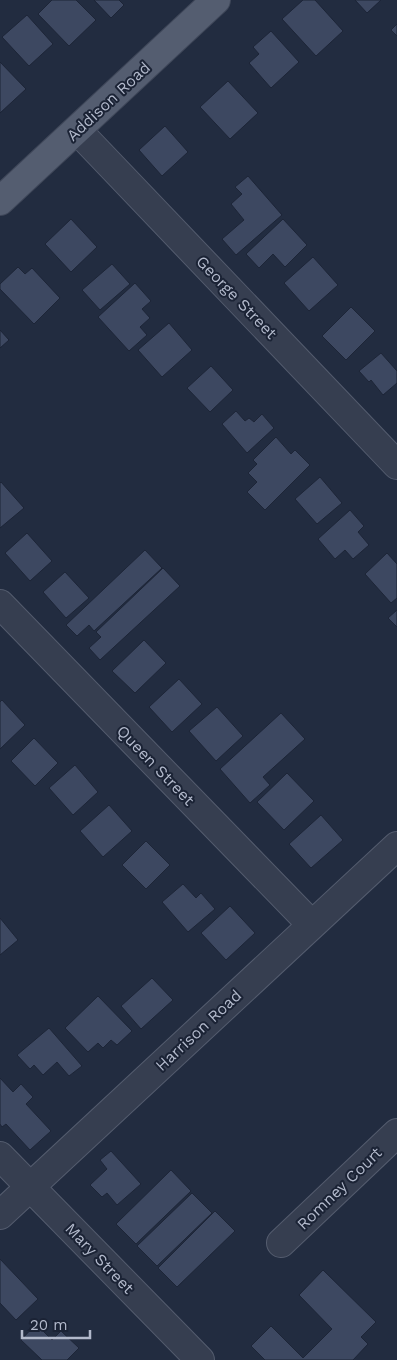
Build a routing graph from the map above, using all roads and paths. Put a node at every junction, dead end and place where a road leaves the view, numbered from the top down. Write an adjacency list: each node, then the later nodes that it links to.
1 (216, 0): 2 (main road, Addison Road)
2 (77, 130): 3 (main road, Addison Road); 4 (street, George Street)
3 (0, 201)
4 (397, 465)
5 (0, 604): 7 (street, Queen Street)
6 (397, 846): 7 (street, Harrison Road)
7 (312, 925): 10 (street, Harrison Road)
8 (397, 1133): 12 (street, Romney Court)
9 (0, 1156): 10 (street, Mary Street)
10 (30, 1186): 11 (street, Harrison Road); 13 (street, Mary Street)
11 (0, 1215)
12 (281, 1243)
13 (200, 1360)

